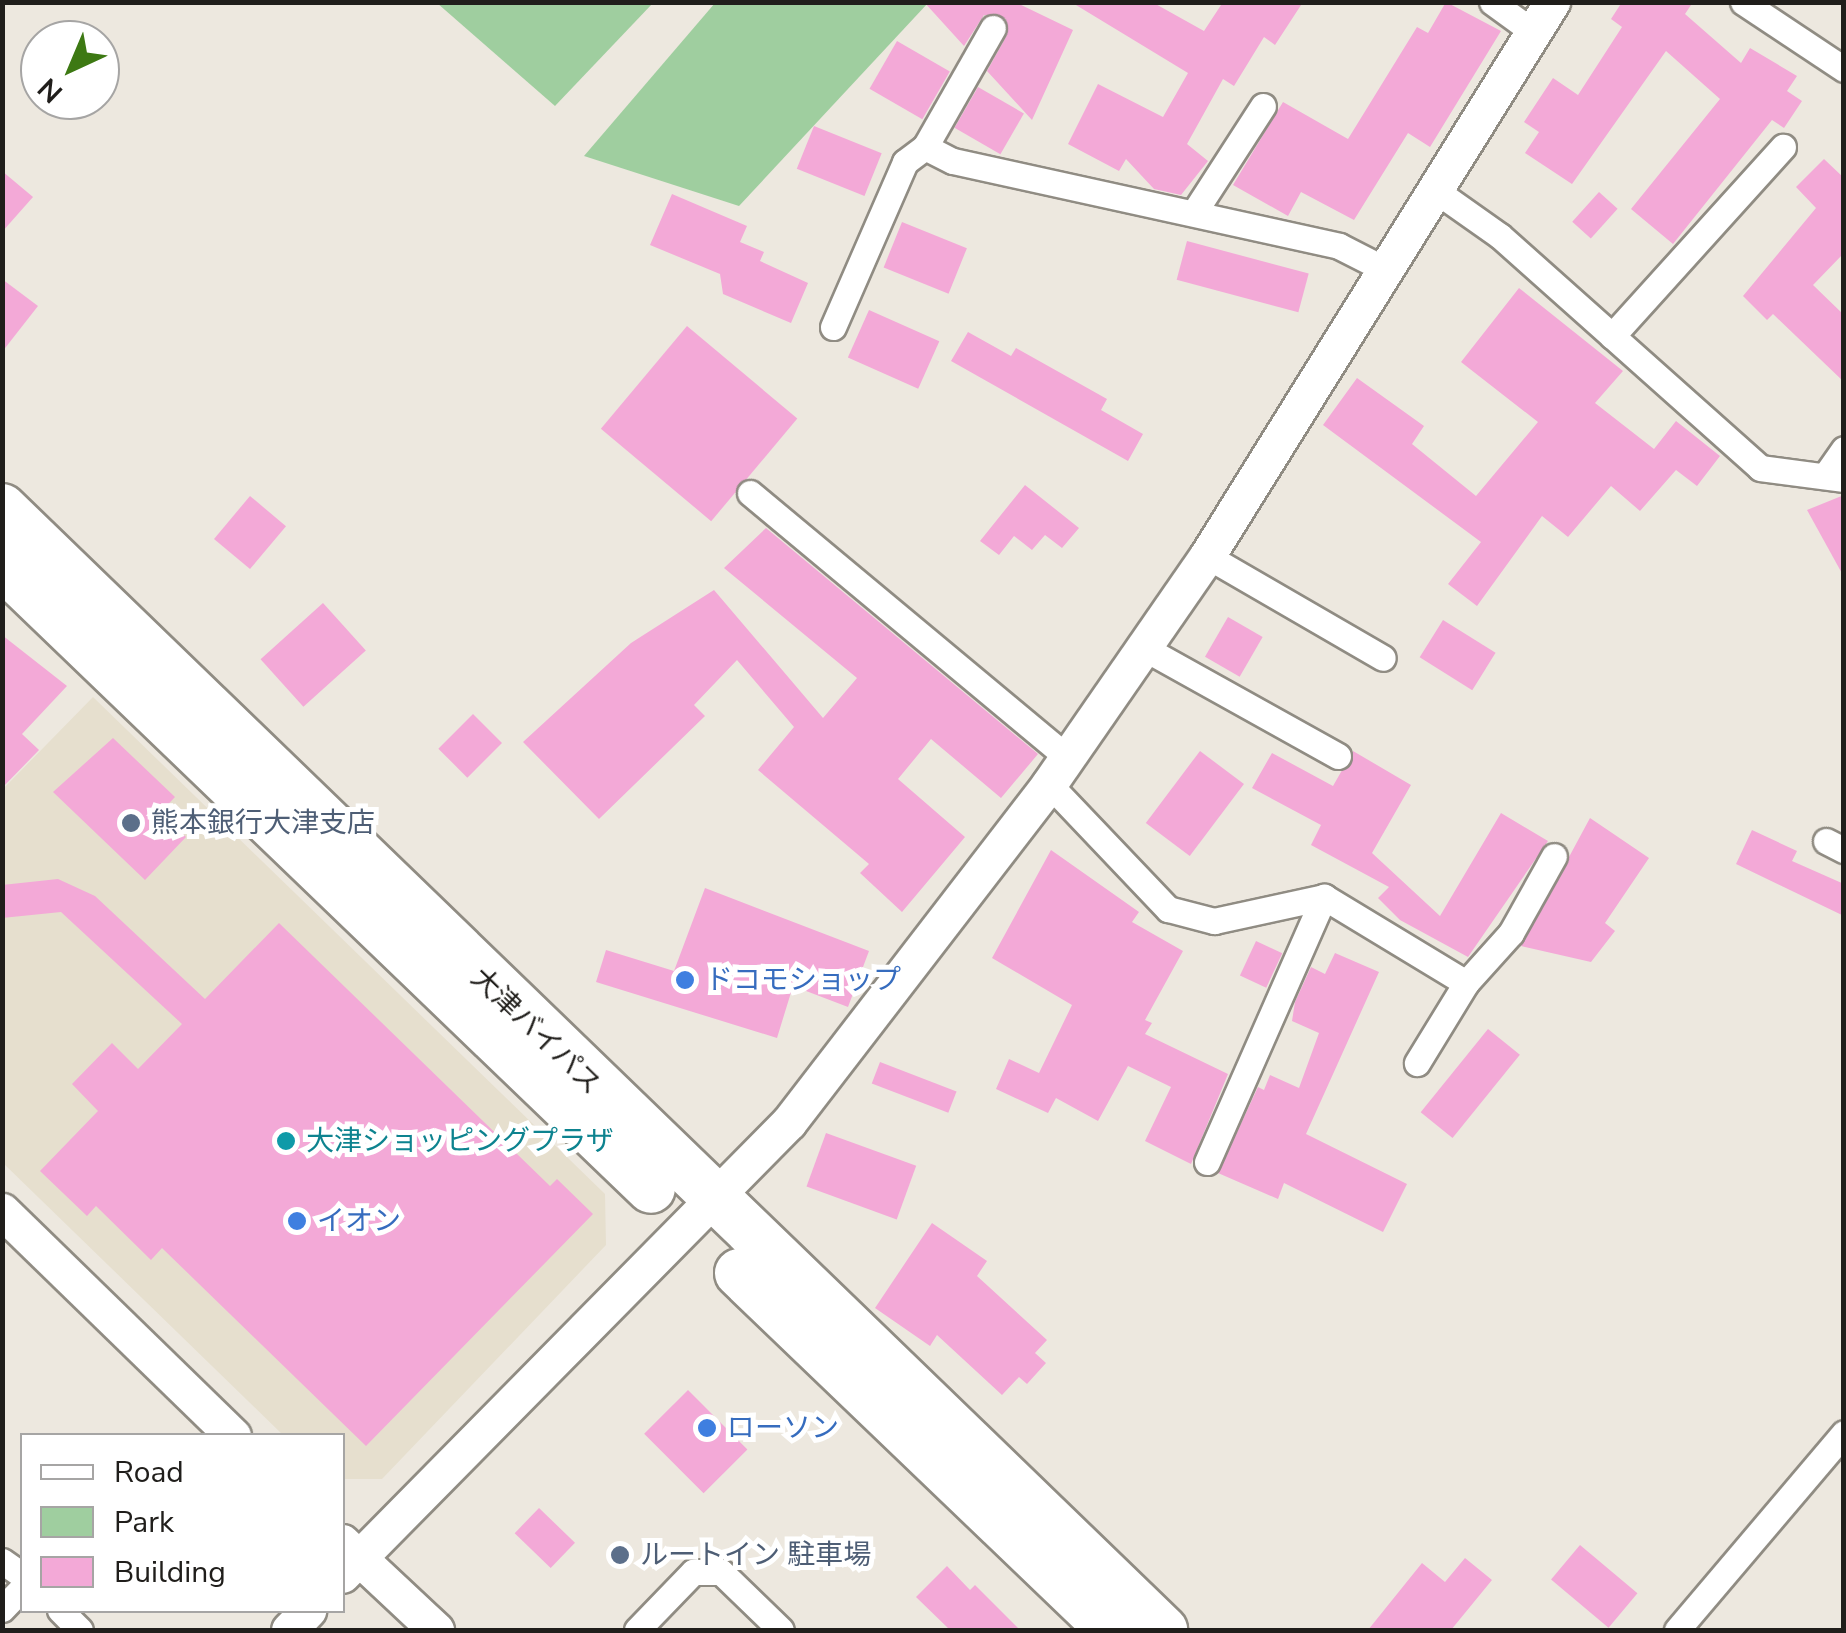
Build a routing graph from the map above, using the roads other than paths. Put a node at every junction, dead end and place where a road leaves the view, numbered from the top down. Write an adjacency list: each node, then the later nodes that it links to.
1 (1492, 2): 3 (street)
2 (1743, 2): 5 (street)
3 (1542, 17): 9 (street)
4 (993, 28): 7 (street)
5 (1844, 69)
6 (1263, 106): 10 (street)
7 (925, 147): 10 (street); 12 (street)
8 (1783, 147): 13 (street)
9 (1432, 188): 11 (street); 13 (street)
10 (1194, 211): 11 (street)
11 (1384, 268): 18 (street)
12 (832, 327)
13 (1612, 336): 15 (street)
14 (1844, 449): 15 (street)
15 (1834, 477)
16 (750, 493): 23 (street)
17 (2, 508): 30 (highway, 大津バイパス)
18 (1207, 556): 20 (street); 21 (street)
19 (2, 565): 30 (highway, 大津バイパス)
20 (1144, 648): 22 (street); 23 (street)
21 (1383, 658)
22 (1338, 756)
23 (1059, 771): 25 (street); 30 (street)
24 (1554, 856): 26 (street)
25 (1324, 898): 26 (street); 28 (street)
26 (1466, 983): 27 (street)
27 (1417, 1063)
28 (1207, 1162)
29 (2, 1211): 31 (street)
30 (703, 1216): 33 (street); 39 (highway, 大津バイパス); 40 (highway, 大津バイパス)
31 (231, 1433)
32 (1844, 1433): 41 (street)
33 (348, 1558): 36 (street)
34 (20, 1590): 35 (street)
35 (2, 1609)
36 (436, 1630)
37 (637, 1630): 38 (street)
38 (781, 1630)
39 (1112, 1630)
40 (1163, 1630)
41 (1677, 1630)

